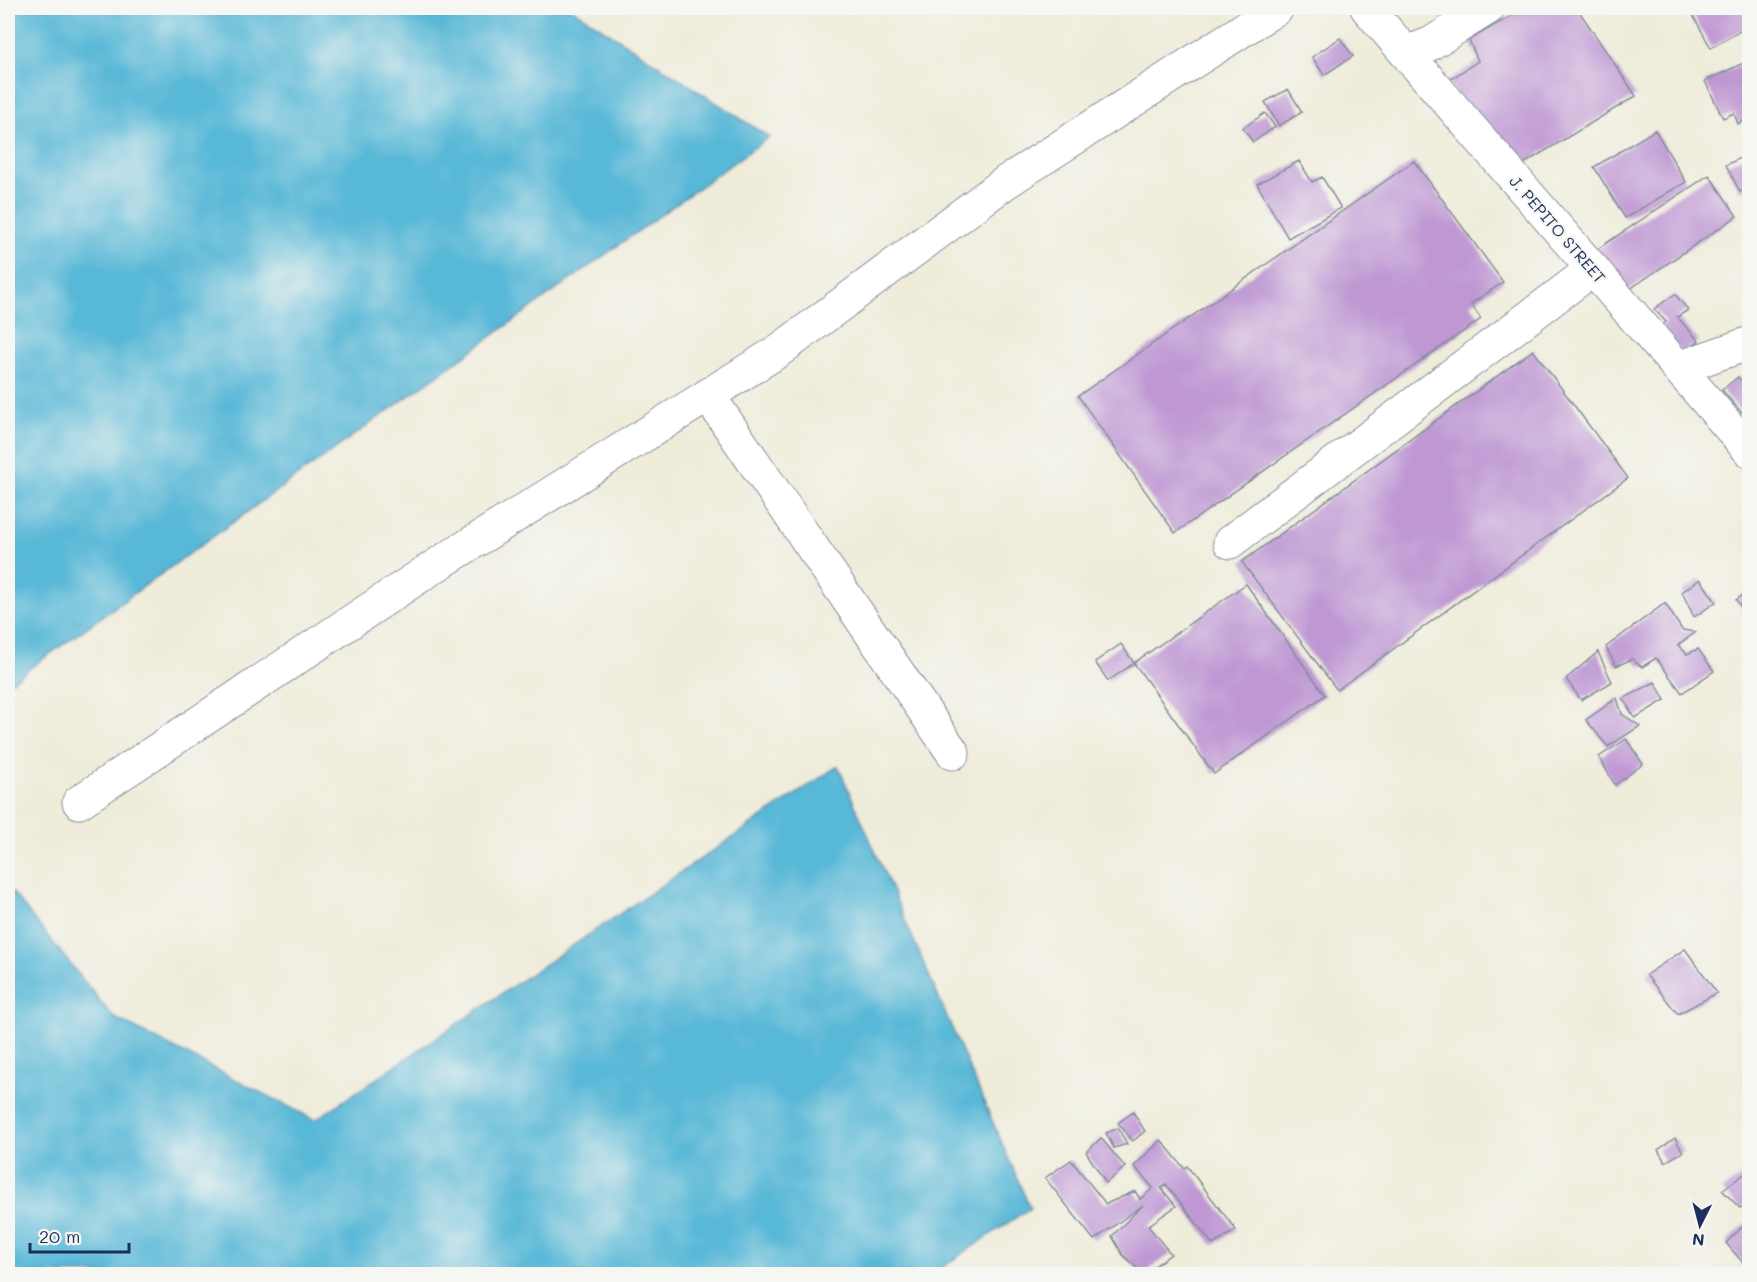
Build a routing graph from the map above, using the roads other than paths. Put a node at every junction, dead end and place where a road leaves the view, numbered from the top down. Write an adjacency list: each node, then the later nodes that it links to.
1 (1277, 8): 8 (street)
2 (1367, 8): 4 (street, J. PEPITO STREET)
3 (1488, 8): 4 (street)
4 (1406, 53): 5 (street, J. PEPITO STREET)
5 (1593, 269): 7 (street, J. PEPITO STREET); 10 (street)
6 (1749, 343): 7 (street)
7 (1678, 368): 9 (street, J. PEPITO STREET)
8 (708, 395): 11 (street); 12 (street)
9 (1749, 451)
10 (1230, 542)
11 (953, 753)
12 (79, 802)

